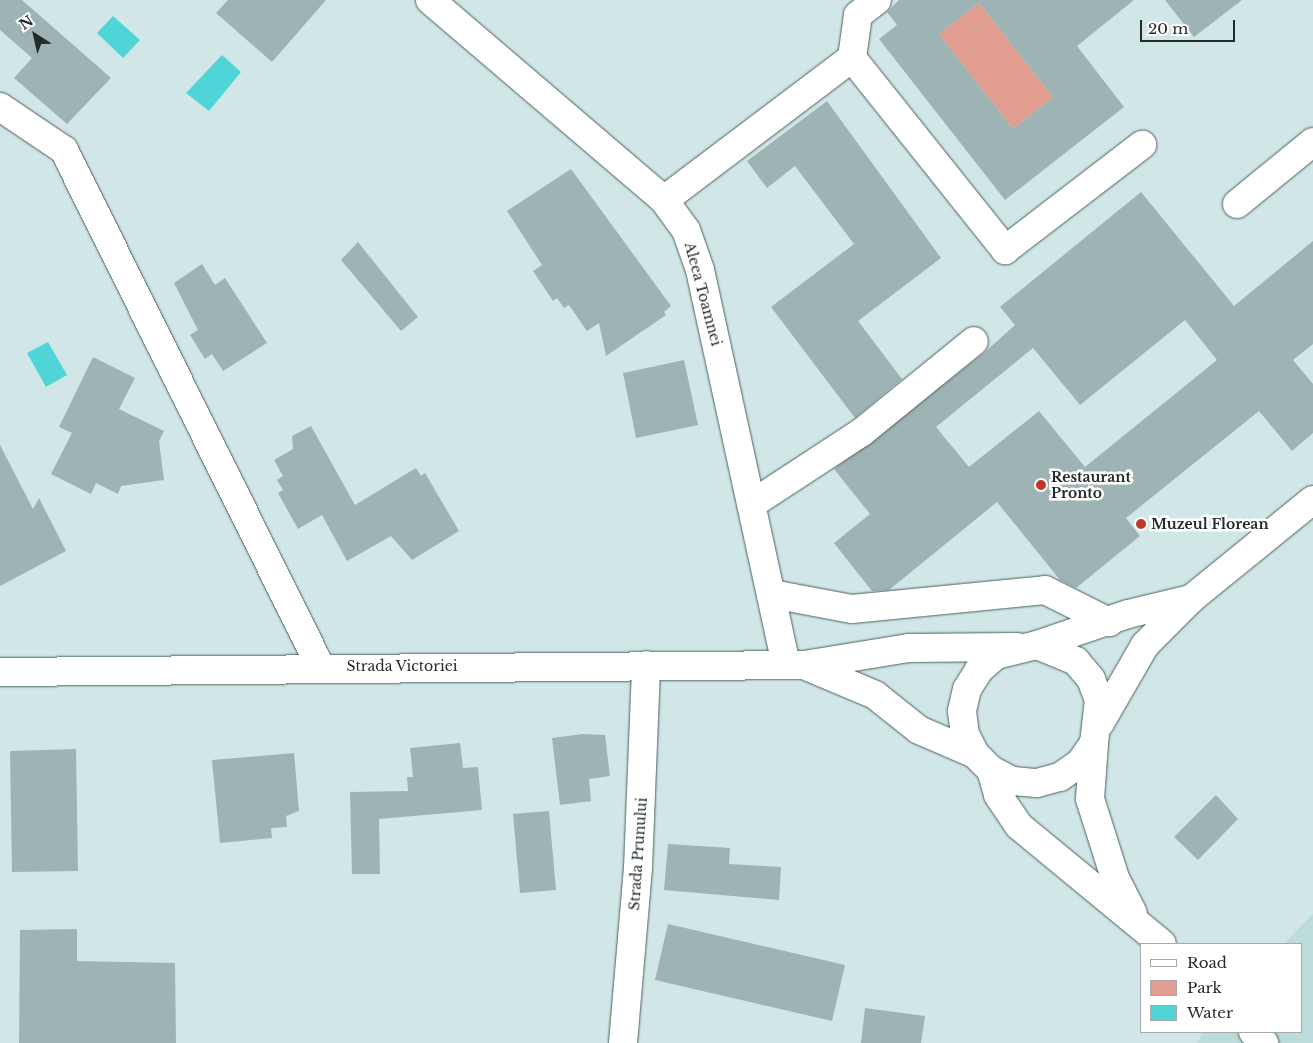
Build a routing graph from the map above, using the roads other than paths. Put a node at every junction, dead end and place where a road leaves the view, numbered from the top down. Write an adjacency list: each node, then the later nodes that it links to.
1 (430, 0): 7 (street, Aleea Toamnei)
2 (877, 0): 3 (street)
3 (852, 58): 6 (street); 7 (street)
4 (0, 107): 18 (street)
5 (1313, 142): 8 (street)
6 (1142, 145)
7 (664, 200): 11 (street, Aleea Toamnei)
8 (1236, 204)
9 (974, 341): 11 (street)
10 (1313, 500): 13 (street)
11 (752, 504): 12 (street, Aleea Toamnei)
12 (772, 594): 14 (street); 17 (street, Aleea Toamnei)
13 (1190, 600): 14 (street); 20 (street)
14 (1109, 622): 15 (street)
15 (1027, 646): 17 (street); 20 (street); 21 (street)
16 (646, 665): 17 (street, Strada Victoriei); 18 (street, Strada Victoriei); 25 (street, Strada Prunului)
17 (795, 665): 21 (street)
18 (320, 666): 19 (street, Strada Victoriei)
19 (0, 672)
20 (1097, 733): 21 (street); 22 (street)
21 (983, 762): 22 (street)
22 (1136, 919): 23 (street)
23 (1161, 943)
24 (1254, 1033): 26 (street)
25 (624, 1043)
26 (1264, 1043)

